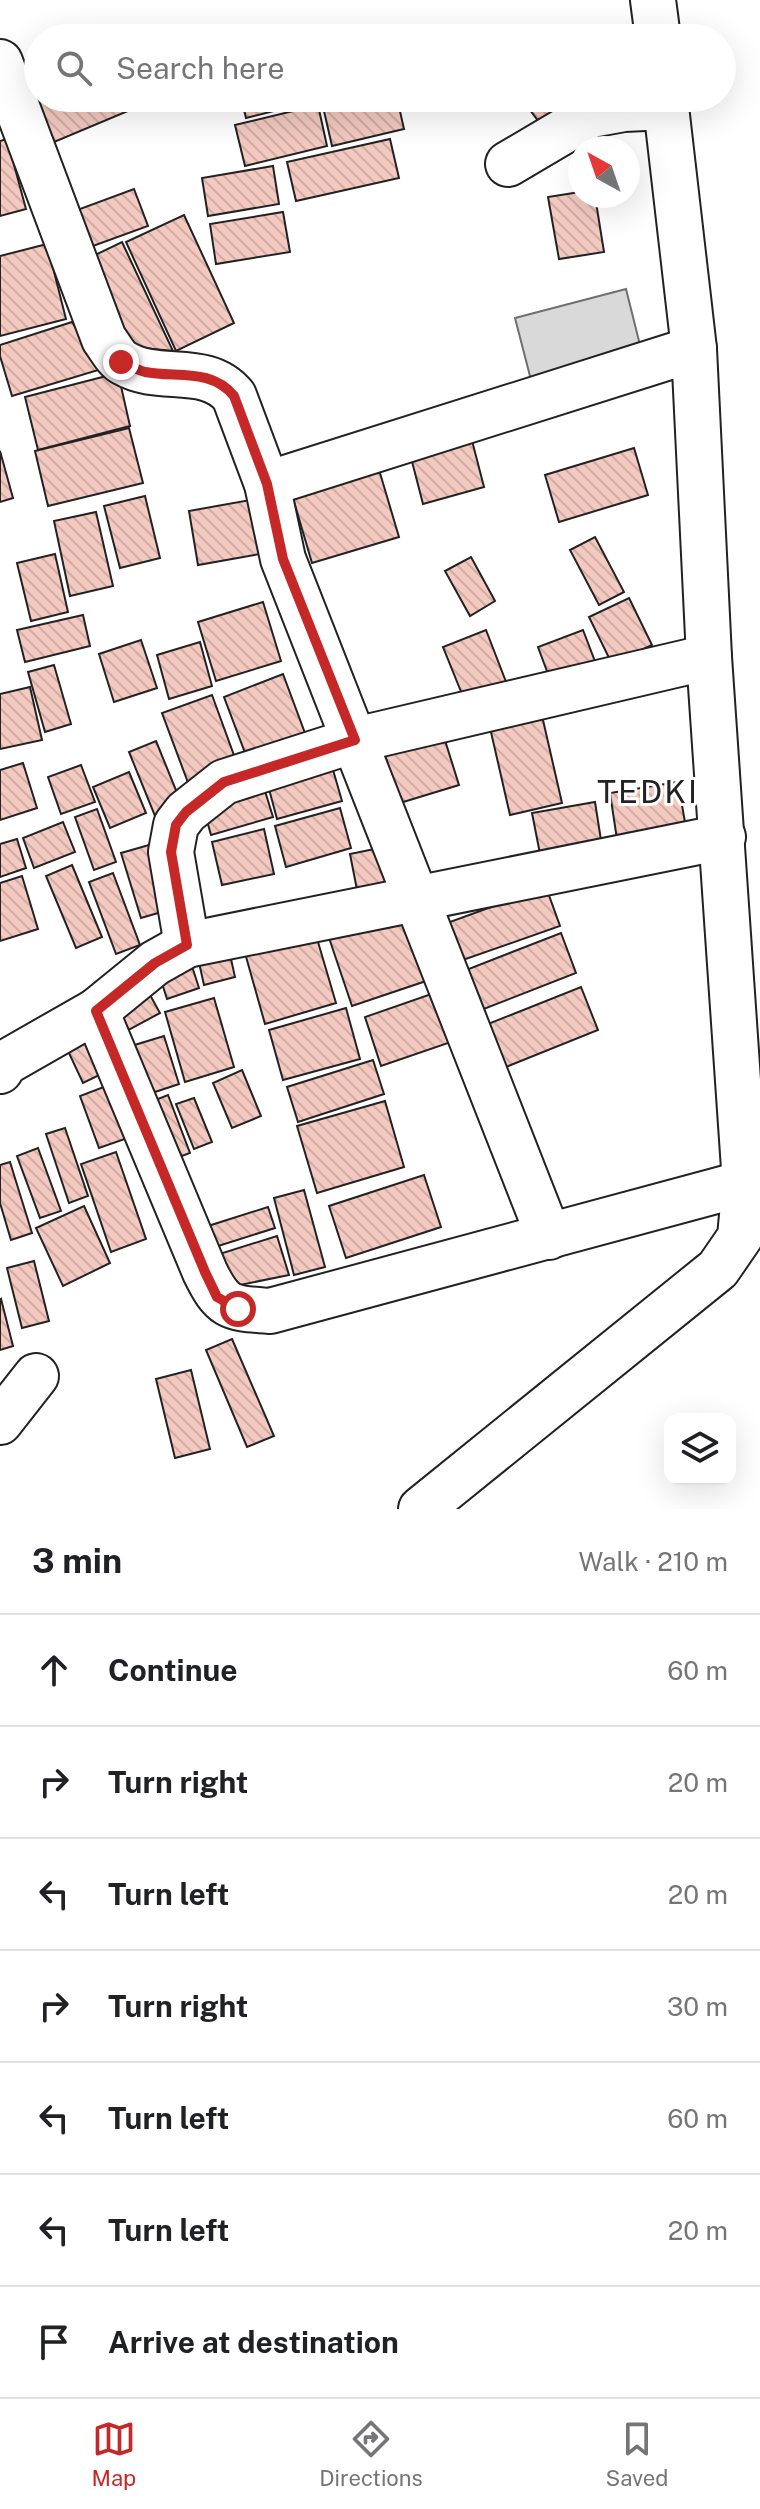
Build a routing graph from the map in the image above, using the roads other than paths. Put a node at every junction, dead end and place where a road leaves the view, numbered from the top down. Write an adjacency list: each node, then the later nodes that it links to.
1 (653, 0): 2 (street)
2 (656, 24)
3 (0, 62): 8 (street)
4 (608, 112): 6 (street)
5 (666, 112): 7 (street)
6 (508, 164)
7 (694, 349): 8 (street); 9 (street)
8 (267, 484): 10 (street)
9 (709, 657): 10 (street); 11 (street)
10 (355, 740): 12 (street); 13 (street)
11 (723, 837): 12 (street); 16 (street)
12 (418, 897): 13 (street); 17 (street)
13 (187, 945): 14 (street)
14 (96, 1011): 15 (street); 17 (street)
15 (2, 1061)
16 (749, 1214): 17 (street); 20 (street)
17 (549, 1237)
18 (36, 1376): 19 (street)
19 (0, 1422)
20 (421, 1509)

